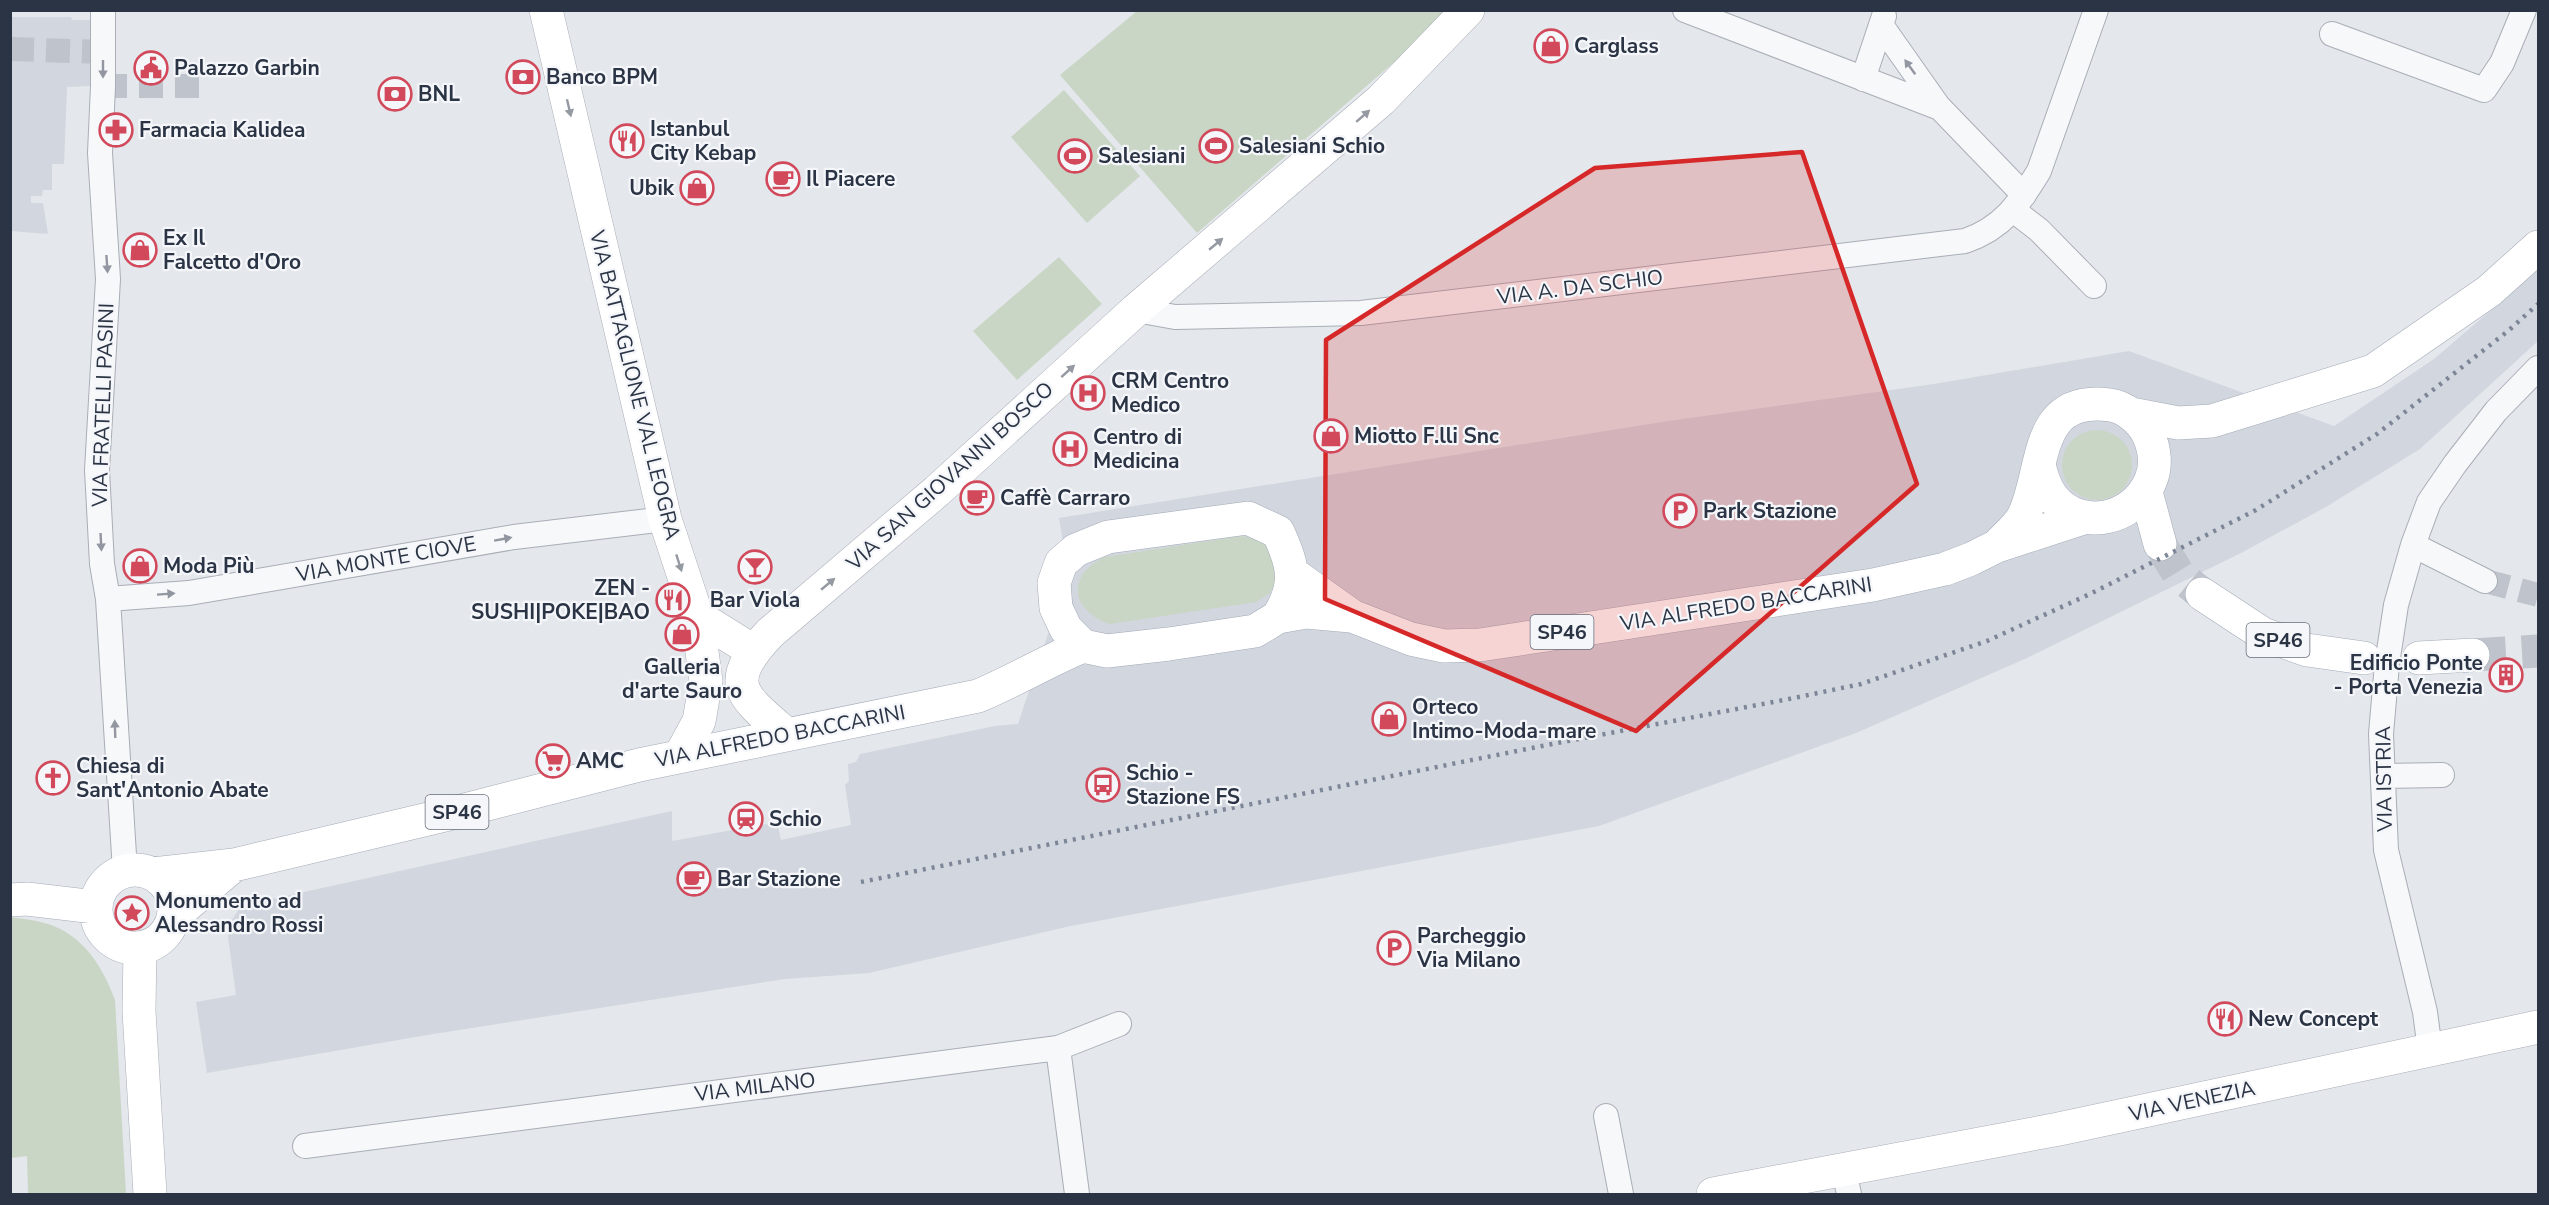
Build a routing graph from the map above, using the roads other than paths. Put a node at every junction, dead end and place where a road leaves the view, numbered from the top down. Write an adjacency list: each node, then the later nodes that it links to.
1 (103, 10): 27 (street, VIA FRATELLI PASINI, one-way to 27)
2 (546, 10): 21 (main road, VIA BATTAGLIONE VAL LEOGRA, one-way to 21)
3 (1468, 10): 14 (main road, VIA SAN GIOVANNI BOSCO, one-way to 3)
4 (1685, 10): 9 (street)
5 (2096, 10): 11 (street, VIA A. DA SCHIO)
6 (2524, 10): 8 (street)
7 (1884, 18): 9 (street); 10 (street, one-way to 7)
8 (2332, 34)
9 (1863, 79): 10 (street)
10 (1940, 108): 11 (street)
11 (2018, 202): 13 (street); 14 (street, VIA A. DA SCHIO)
12 (2538, 247): 17 (main road)
13 (2094, 286)
14 (1136, 310): 33 (main road, VIA SAN GIOVANNI BOSCO, one-way to 14)
15 (2538, 368): 22 (street, VIA ISTRIA)
16 (2131, 414): 17 (main road, VIA ALFREDO BACCARINI); 18 (main road, VIA ALFREDO BACCARINI / SP46); 19 (main road)
17 (2212, 421): 19 (main road, VIA ALFREDO BACCARINI)
18 (2039, 465): 20 (main road); 23 (main road, VIA ALFREDO BACCARINI / SP46)
19 (2150, 478): 20 (main road, VIA ALFREDO BACCARINI); 20 (main road)
20 (2100, 517): 23 (main road, VIA ALFREDO BACCARINI / SP46)
21 (665, 519): 27 (street, VIA MONTE CIOVE, one-way to 21); 29 (main road, VIA BATTAGLIONE VAL LEOGRA, one-way to 29)
22 (2413, 545): 25 (street); 41 (street, VIA ISTRIA)
23 (1997, 546): 30 (main road, VIA ALFREDO BACCARINI / SP46)
24 (1293, 574): 28 (main road); 30 (main road, VIA ALFREDO BACCARINI / SP46); 31 (main road)
25 (2485, 581)
26 (2202, 594): 35 (main road, SP46)
27 (108, 599): 43 (street, VIA FRATELLI PASINI, one-way to 27)
28 (1056, 608): 32 (main road); 37 (main road)
29 (697, 616): 33 (main road); 39 (main road, VIA BATTAGLIONE VAL LEOGRA)
30 (1352, 616): 31 (main road, VIA ALFREDO BACCARINI / SP46)
31 (1267, 624): 32 (main road, VIA ALFREDO BACCARINI / SP46)
32 (1083, 646): 37 (main road, VIA ALFREDO BACCARINI / SP46)
33 (753, 651): 38 (main road, VIA SAN GIOVANNI BOSCO)
34 (2473, 655): 36 (main road)
35 (2364, 658)
36 (2419, 658)
37 (1011, 682): 38 (main road, VIA ALFREDO BACCARINI / SP46)
38 (786, 734): 39 (main road, VIA ALFREDO BACCARINI / SP46)
39 (680, 756): 42 (main road, VIA ALFREDO BACCARINI / SP46)
40 (2442, 775): 41 (street)
41 (2383, 776): 51 (street, VIA ISTRIA)
42 (234, 866): 43 (main road, VIA ALFREDO BACCARINI); 46 (main road)
43 (139, 873): 45 (main road); 46 (main road)
44 (10, 900): 45 (main road)
45 (95, 907): 47 (main road)
46 (174, 916): 47 (main road)
47 (140, 948): 55 (main road)
48 (1119, 1024): 50 (street, VIA MILANO)
49 (2538, 1027): 51 (main road, VIA VENEZIA)
50 (1058, 1048): 53 (street, VIA MILANO); 56 (street)
51 (2430, 1050): 54 (main road, VIA VENEZIA)
52 (1606, 1116): 57 (street)
53 (304, 1146)
54 (1847, 1183): 58 (main road, VIA VENEZIA)
55 (150, 1194)
56 (1077, 1194)
57 (1621, 1194)
58 (1713, 1194)

